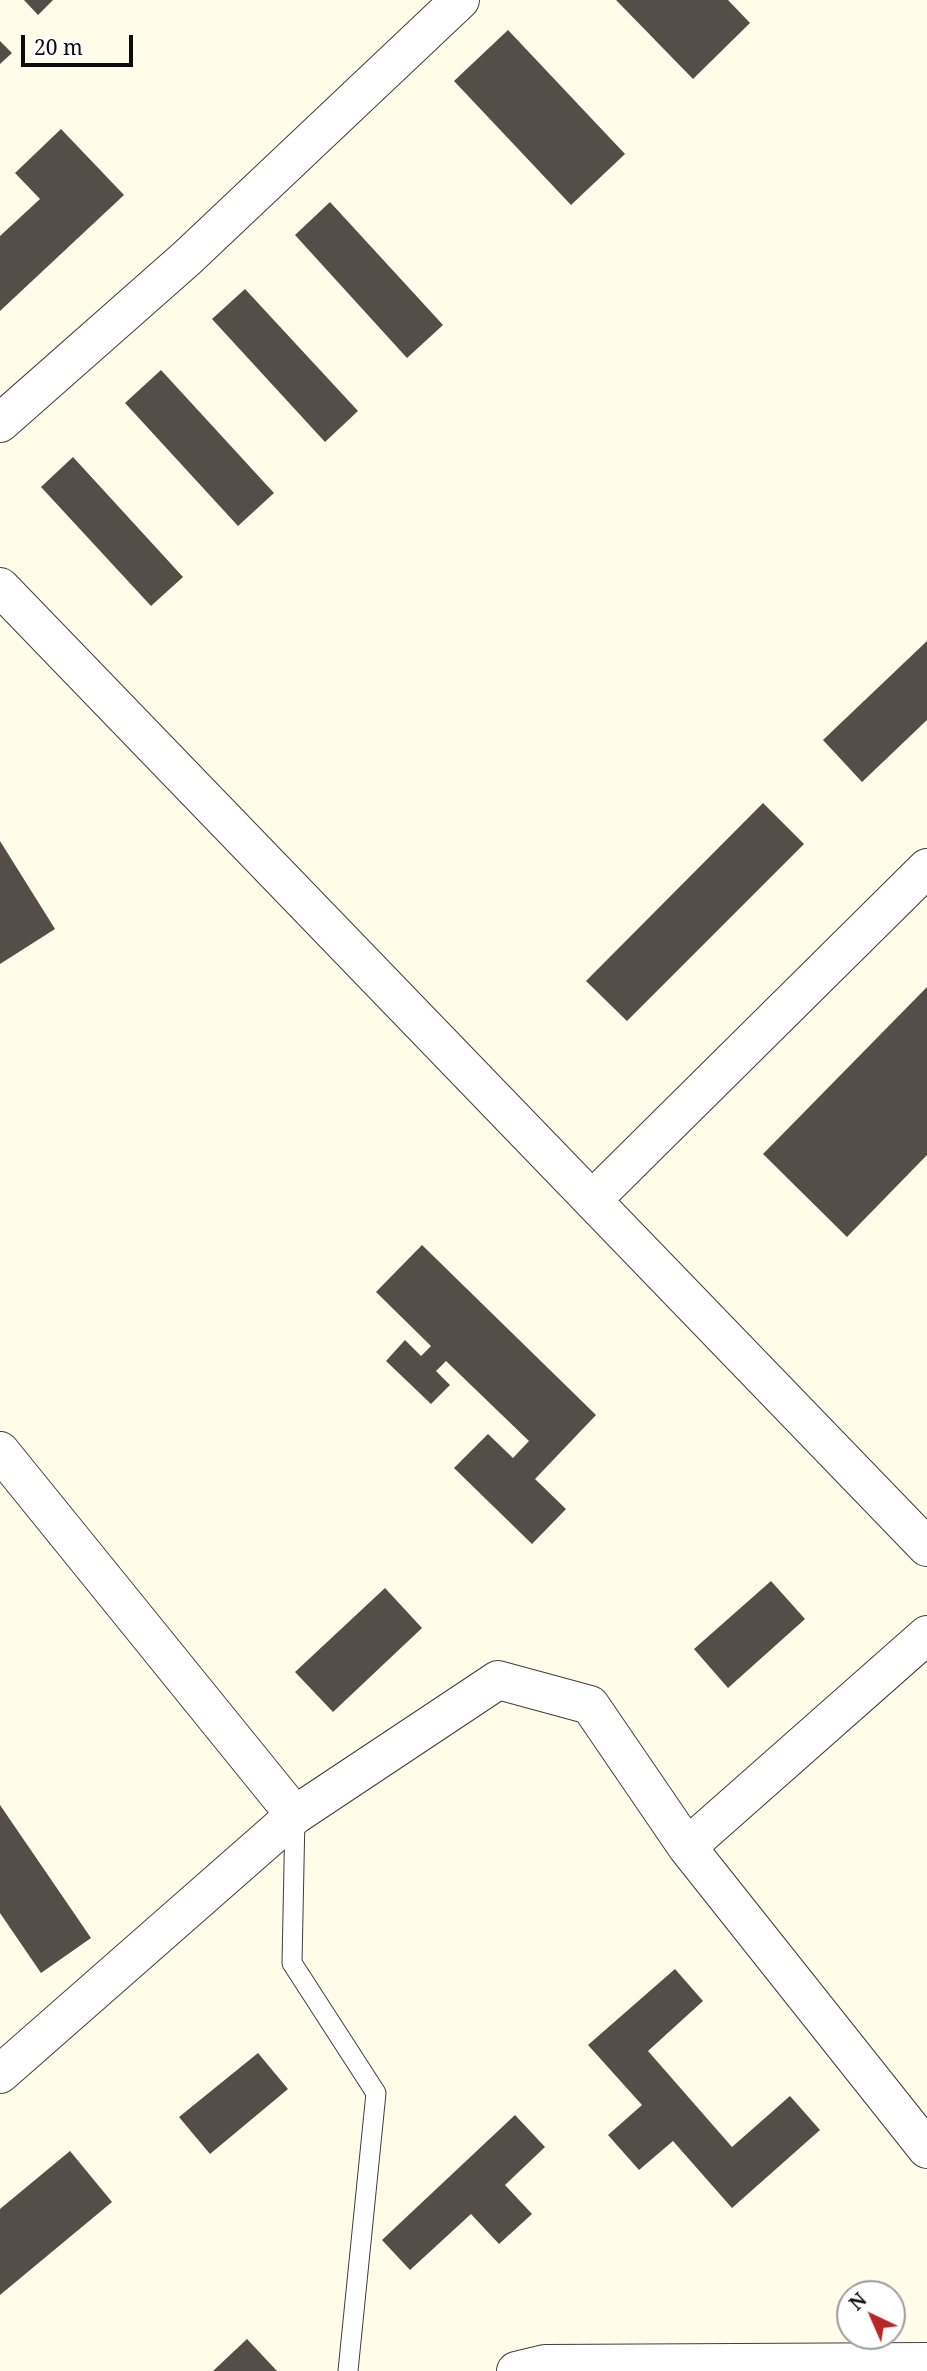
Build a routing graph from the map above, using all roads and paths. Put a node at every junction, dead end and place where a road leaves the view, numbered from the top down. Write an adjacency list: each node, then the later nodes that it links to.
1 (460, 0): 2 (street)
2 (0, 423)
3 (0, 587): 5 (street)
4 (927, 868): 5 (street)
5 (592, 1200): 7 (street)
6 (0, 1451): 9 (street)
7 (927, 1547)
8 (927, 1635): 10 (street)
9 (295, 1815): 10 (street); 11 (street); 14 (lane)
10 (687, 1847): 12 (street)
11 (0, 2074)
12 (927, 2149)
13 (927, 2362): 15 (street)
14 (348, 2371)
15 (516, 2371)

